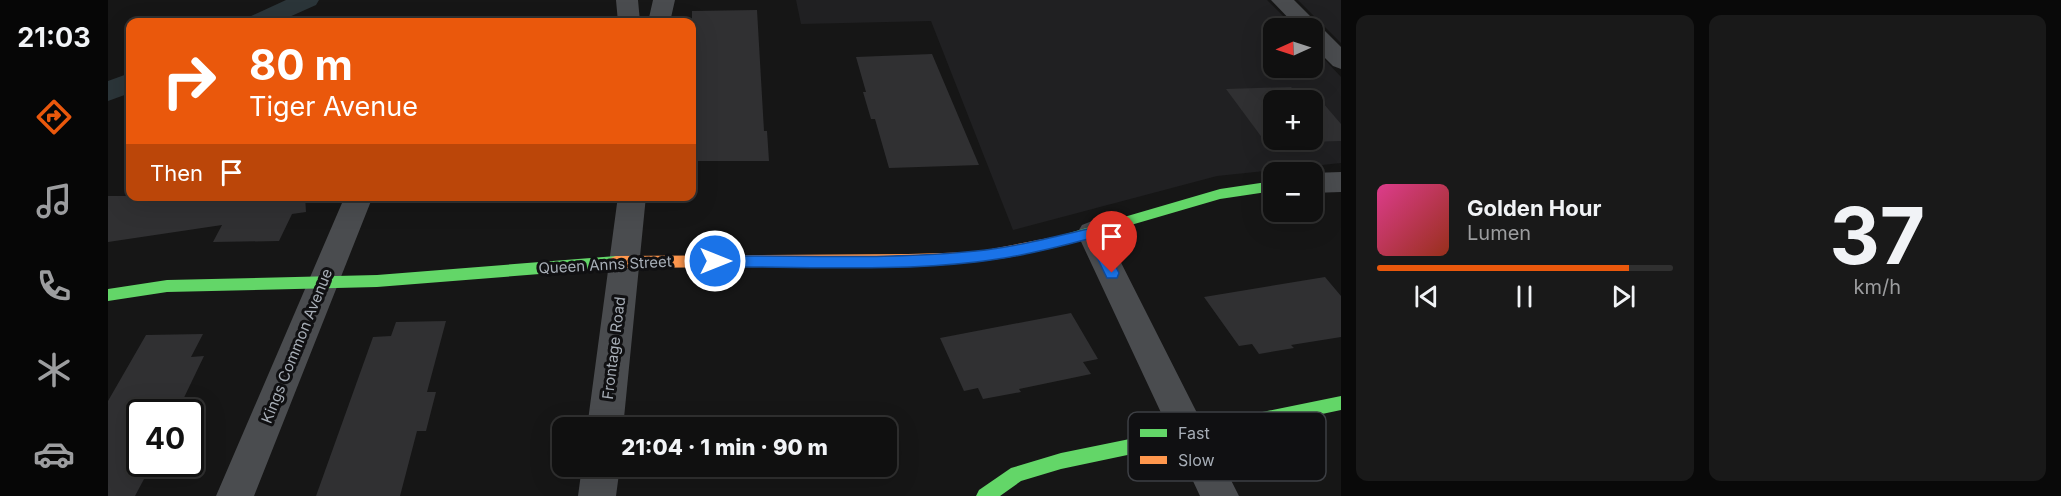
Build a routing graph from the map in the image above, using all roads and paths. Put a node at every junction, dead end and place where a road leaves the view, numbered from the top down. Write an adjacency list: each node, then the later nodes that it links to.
1 (627, 0): 4 (street)
2 (664, 0): 5 (street)
3 (1282, 0): 6 (street)
4 (629, 18)
5 (660, 18)
6 (1299, 18)
7 (1323, 42): 8 (street)
8 (1341, 60)
9 (1341, 182): 10 (street)
10 (1323, 183)
11 (1263, 188): 14 (street, Queen Anns Street)
12 (357, 201): 16 (street, Kings Common Avenue)
13 (631, 201): 15 (street, Frontage Road)
14 (1092, 233): 15 (street, Queen Anns Street); 19 (street)
15 (625, 261): 16 (street, Queen Anns Street); 21 (street, Frontage Road)
16 (324, 282): 17 (street, Queen Anns Street); 25 (street, Kings Common Avenue)
17 (108, 296)
18 (1341, 403): 20 (street)
19 (1180, 412)
20 (1299, 412)
21 (606, 417)
22 (1128, 448): 27 (street)
23 (599, 477): 26 (street)
24 (1213, 481): 28 (street)
25 (235, 496)
26 (597, 496)
27 (985, 496)
28 (1220, 496)

